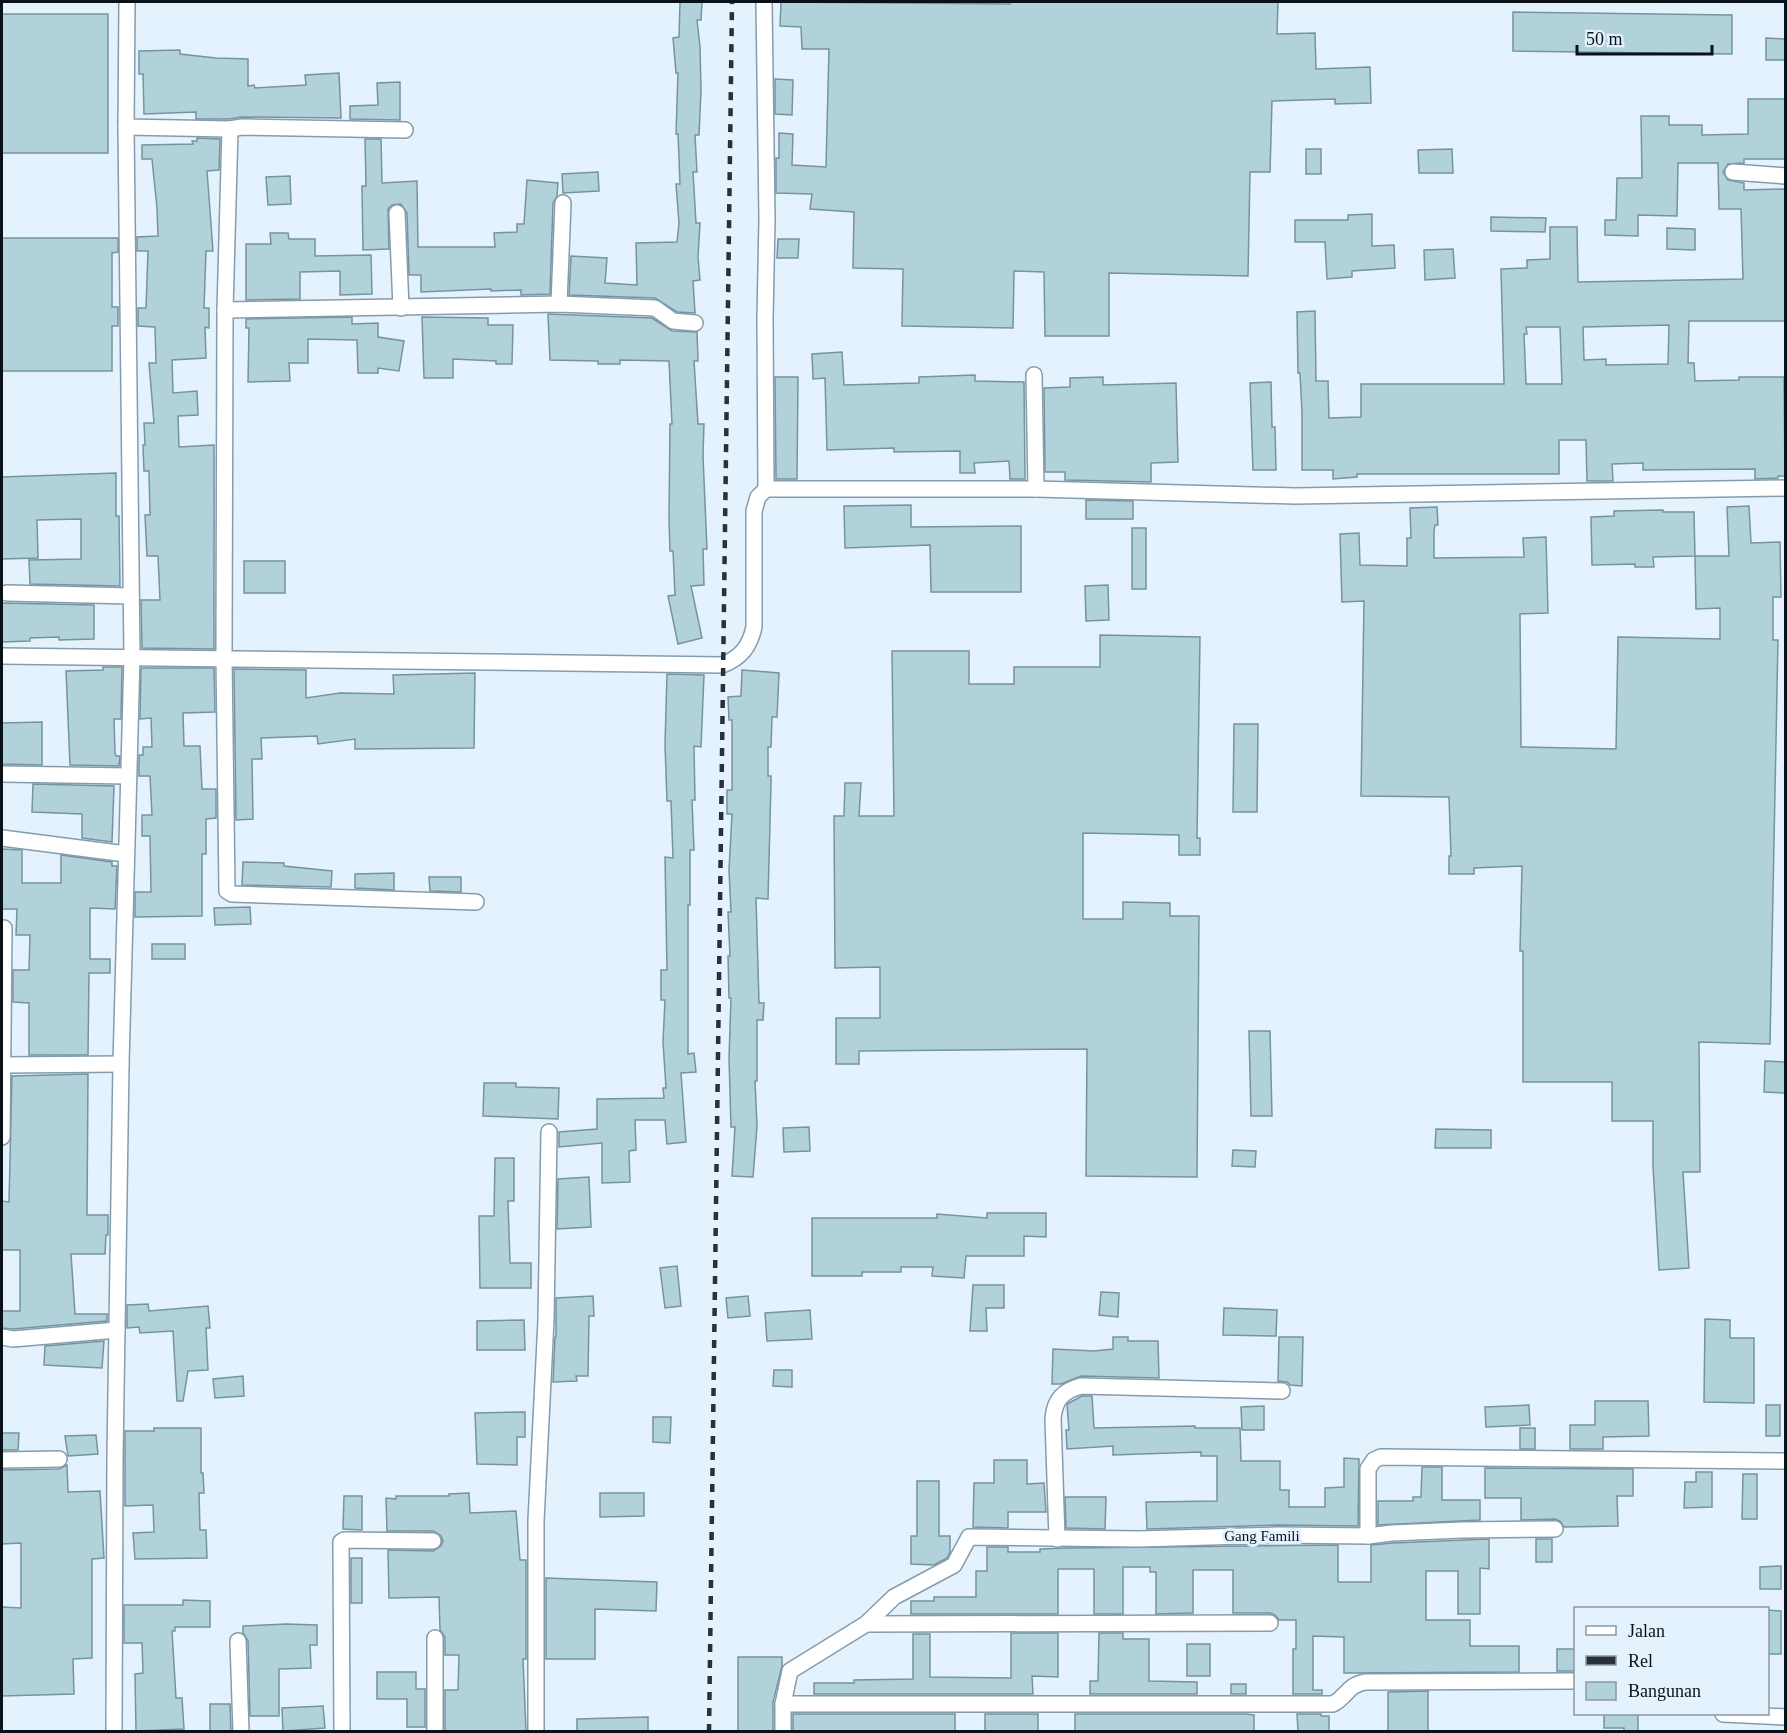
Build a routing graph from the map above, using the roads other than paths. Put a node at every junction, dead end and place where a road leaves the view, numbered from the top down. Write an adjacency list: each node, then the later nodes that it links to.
1 (127, 2): 3 (street)
2 (764, 2): 16 (street)
3 (126, 127): 4 (street); 19 (street)
4 (230, 129): 5 (street); 12 (street)
5 (405, 130)
6 (1733, 172): 7 (street)
7 (1785, 176)
8 (563, 203): 10 (street)
9 (397, 213): 11 (street)
10 (559, 304): 11 (street); 13 (street)
11 (401, 308): 12 (street)
12 (225, 310): 22 (street)
13 (695, 323)
14 (1034, 375): 17 (street)
15 (1785, 488): 17 (street)
16 (766, 489): 17 (street); 22 (street)
17 (1036, 489)
18 (8, 593): 19 (street)
19 (131, 596): 21 (street)
20 (2, 656): 21 (street)
21 (132, 657): 22 (street); 24 (street)
22 (224, 657): 27 (street)
23 (2, 774): 24 (street)
24 (128, 776): 26 (street)
25 (2, 838): 26 (street)
26 (126, 854): 29 (street)
27 (476, 902)
28 (4, 928): 30 (street)
29 (121, 1064): 30 (street); 33 (street)
30 (2, 1065): 32 (street)
31 (549, 1132): 55 (street)
32 (2, 1137)
33 (117, 1330): 34 (street); 51 (street)
34 (2, 1337)
35 (1282, 1391): 41 (street)
36 (59, 1459): 37 (street)
37 (2, 1460)
38 (1785, 1461): 40 (street)
39 (1555, 1529): 40 (street, Gang Famili)
40 (1368, 1536): 41 (street, Gang Famili)
41 (1057, 1539): 44 (street, Gang Famili)
42 (433, 1541): 53 (street)
43 (1270, 1623): 44 (street)
44 (866, 1624): 48 (street)
45 (435, 1638): 54 (street)
46 (238, 1641): 52 (street)
47 (1574, 1681): 48 (street)
48 (783, 1704): 56 (street)
49 (1754, 1715): 50 (street)
50 (1785, 1717)
51 (114, 1731)
52 (242, 1731)
53 (342, 1731)
54 (435, 1731)
55 (537, 1731)
56 (783, 1731)

